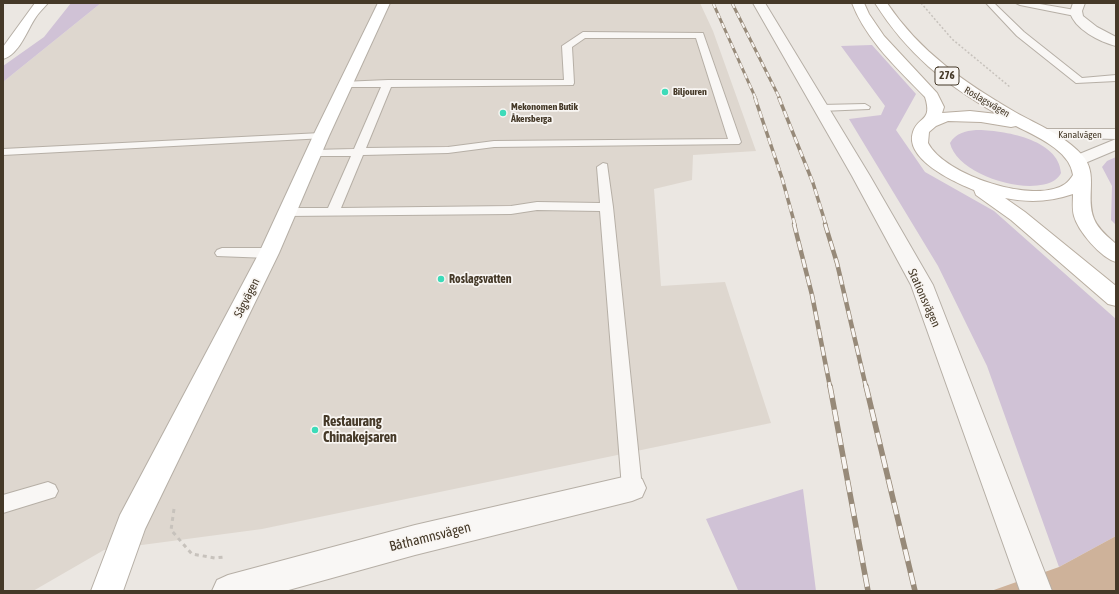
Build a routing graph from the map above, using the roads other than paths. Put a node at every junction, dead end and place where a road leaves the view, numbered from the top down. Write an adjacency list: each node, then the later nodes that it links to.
1 (42, 3): 10 (main road)
2 (384, 3): 13 (main road, Sågvägen)
3 (759, 3): 15 (street, Stationsvägen)
4 (858, 3): 16 (main road, 276)
5 (881, 3): 17 (main road, Roslagsvägen / 276)
6 (990, 3): 11 (lane)
7 (1020, 3): 8 (lane)
8 (1077, 8): 9 (street)
9 (1116, 42)
10 (3, 55)
11 (1116, 78)
12 (388, 83): 13 (lane); 22 (lane); 22 (lane)
13 (346, 84): 20 (main road, Sågvägen)
14 (865, 107): 15 (lane)
15 (821, 108): 38 (street, Stationsvägen)
16 (932, 122): 17 (main road, Roslagsvägen / 276); 25 (main road)
17 (1038, 131): 18 (street, Kanalvägen); 24 (main road, Roslagsvägen / 276)
18 (1116, 134)
19 (1116, 144): 24 (street, Kanalvägen)
20 (317, 145): 21 (lane); 22 (lane); 28 (main road, Sågvägen)
21 (3, 152)
22 (358, 152): 27 (lane)
23 (603, 167): 26 (lane)
24 (1080, 168): 25 (main road); 31 (main road)
25 (970, 182): 32 (main road)
26 (607, 207): 27 (lane); 33 (lane)
27 (333, 211): 28 (lane)
28 (287, 212): 30 (main road, Sågvägen)
29 (222, 253): 30 (lane)
30 (269, 253): 36 (main road, Sågvägen)
31 (1116, 255)
32 (1116, 298)
33 (632, 488): 37 (street, Båthamnsvägen)
34 (48, 491): 35 (lane)
35 (3, 504)
36 (107, 591)
37 (228, 591)
38 (1036, 591)

